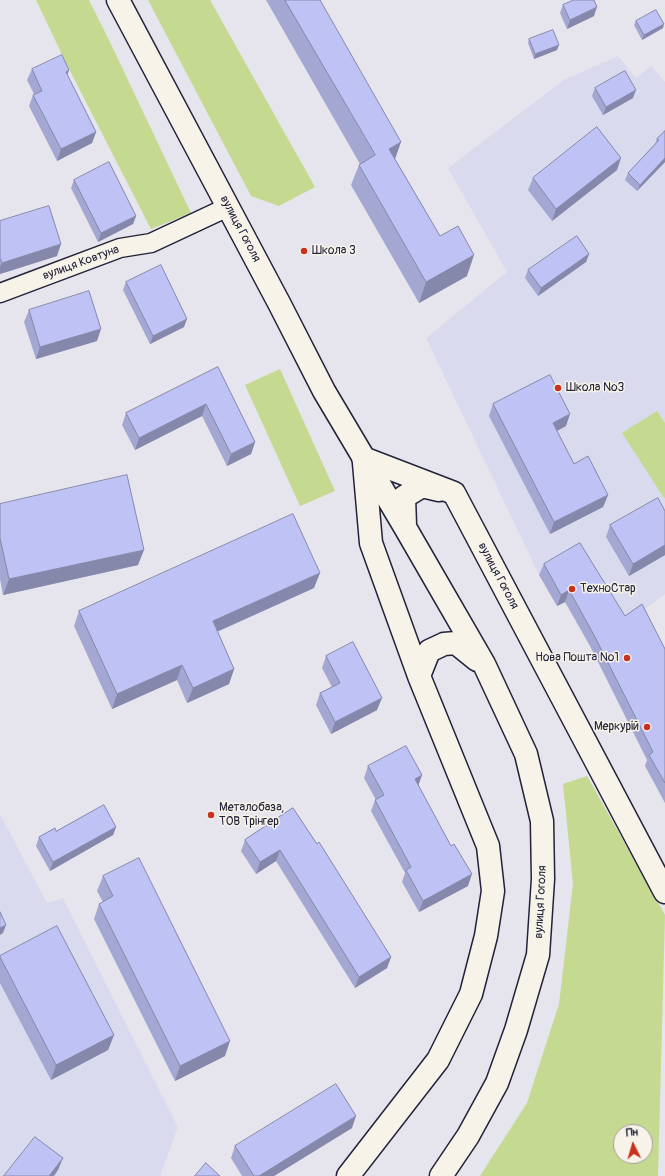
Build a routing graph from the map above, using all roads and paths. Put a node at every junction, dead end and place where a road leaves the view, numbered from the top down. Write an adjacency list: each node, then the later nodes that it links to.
1 (118, 0): 2 (street, вулиця Гоголя)
2 (228, 207): 3 (street, вулиця Ковтуна); 4 (street, вулиця Гоголя)
3 (0, 294)
4 (363, 458): 5 (street); 6 (street, вулиця Гоголя); 8 (street, вулиця Гоголя)
5 (454, 493): 6 (street, вулиця Гоголя); 9 (street, вулиця Гоголя)
6 (406, 529): 7 (street, вулиця Гоголя)
7 (484, 664): 8 (street, вулиця Гоголя); 11 (street, вулиця Гоголя)
8 (419, 676): 10 (street)
9 (665, 892)
10 (348, 1176)
11 (442, 1176)

